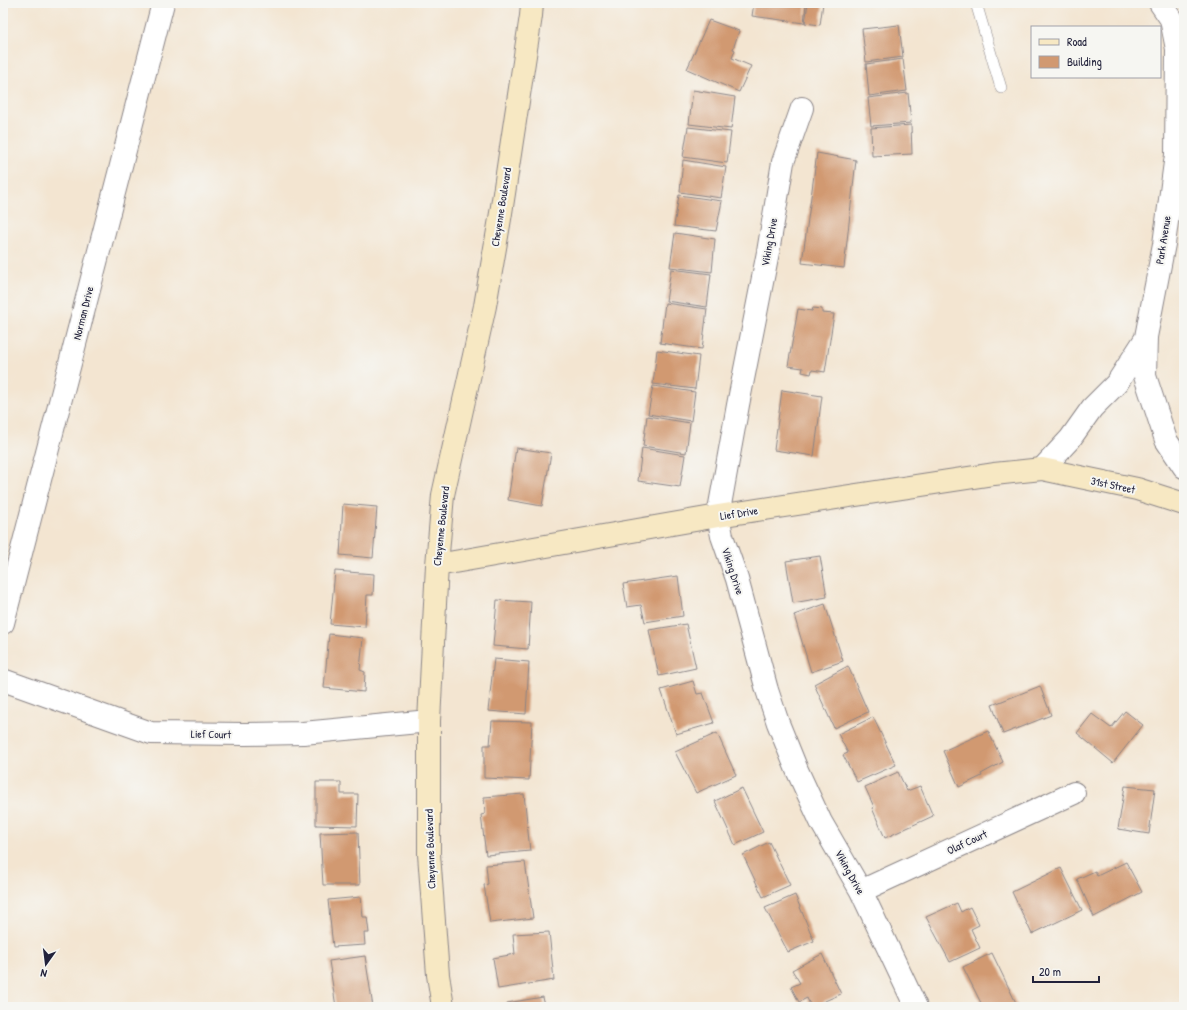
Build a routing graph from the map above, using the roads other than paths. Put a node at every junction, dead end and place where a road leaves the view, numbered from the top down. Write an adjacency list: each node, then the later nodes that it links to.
1 (163, 3): 13 (street, Norman Drive)
2 (532, 3): 12 (street, Cheyenne Boulevard)
3 (976, 3): 5 (lane)
4 (1160, 3): 7 (street, Park Avenue)
5 (1001, 88)
6 (802, 108): 11 (street, Viking Drive)
7 (1146, 337): 8 (street, Park Avenue); 9 (street, Park Avenue)
8 (1184, 467)
9 (1042, 470): 10 (street, 31st Street); 11 (street, Lief Drive)
10 (1184, 504)
11 (718, 516): 12 (street, Lief Drive); 17 (street, Viking Drive)
12 (437, 564): 15 (street, Cheyenne Boulevard)
13 (3, 623)
14 (3, 680): 15 (street, Lief Court)
15 (429, 721): 18 (street, Cheyenne Boulevard)
16 (1074, 793): 17 (street, Olaf Court)
17 (861, 891): 19 (street, Viking Drive)
18 (443, 1007)
19 (916, 1007)

